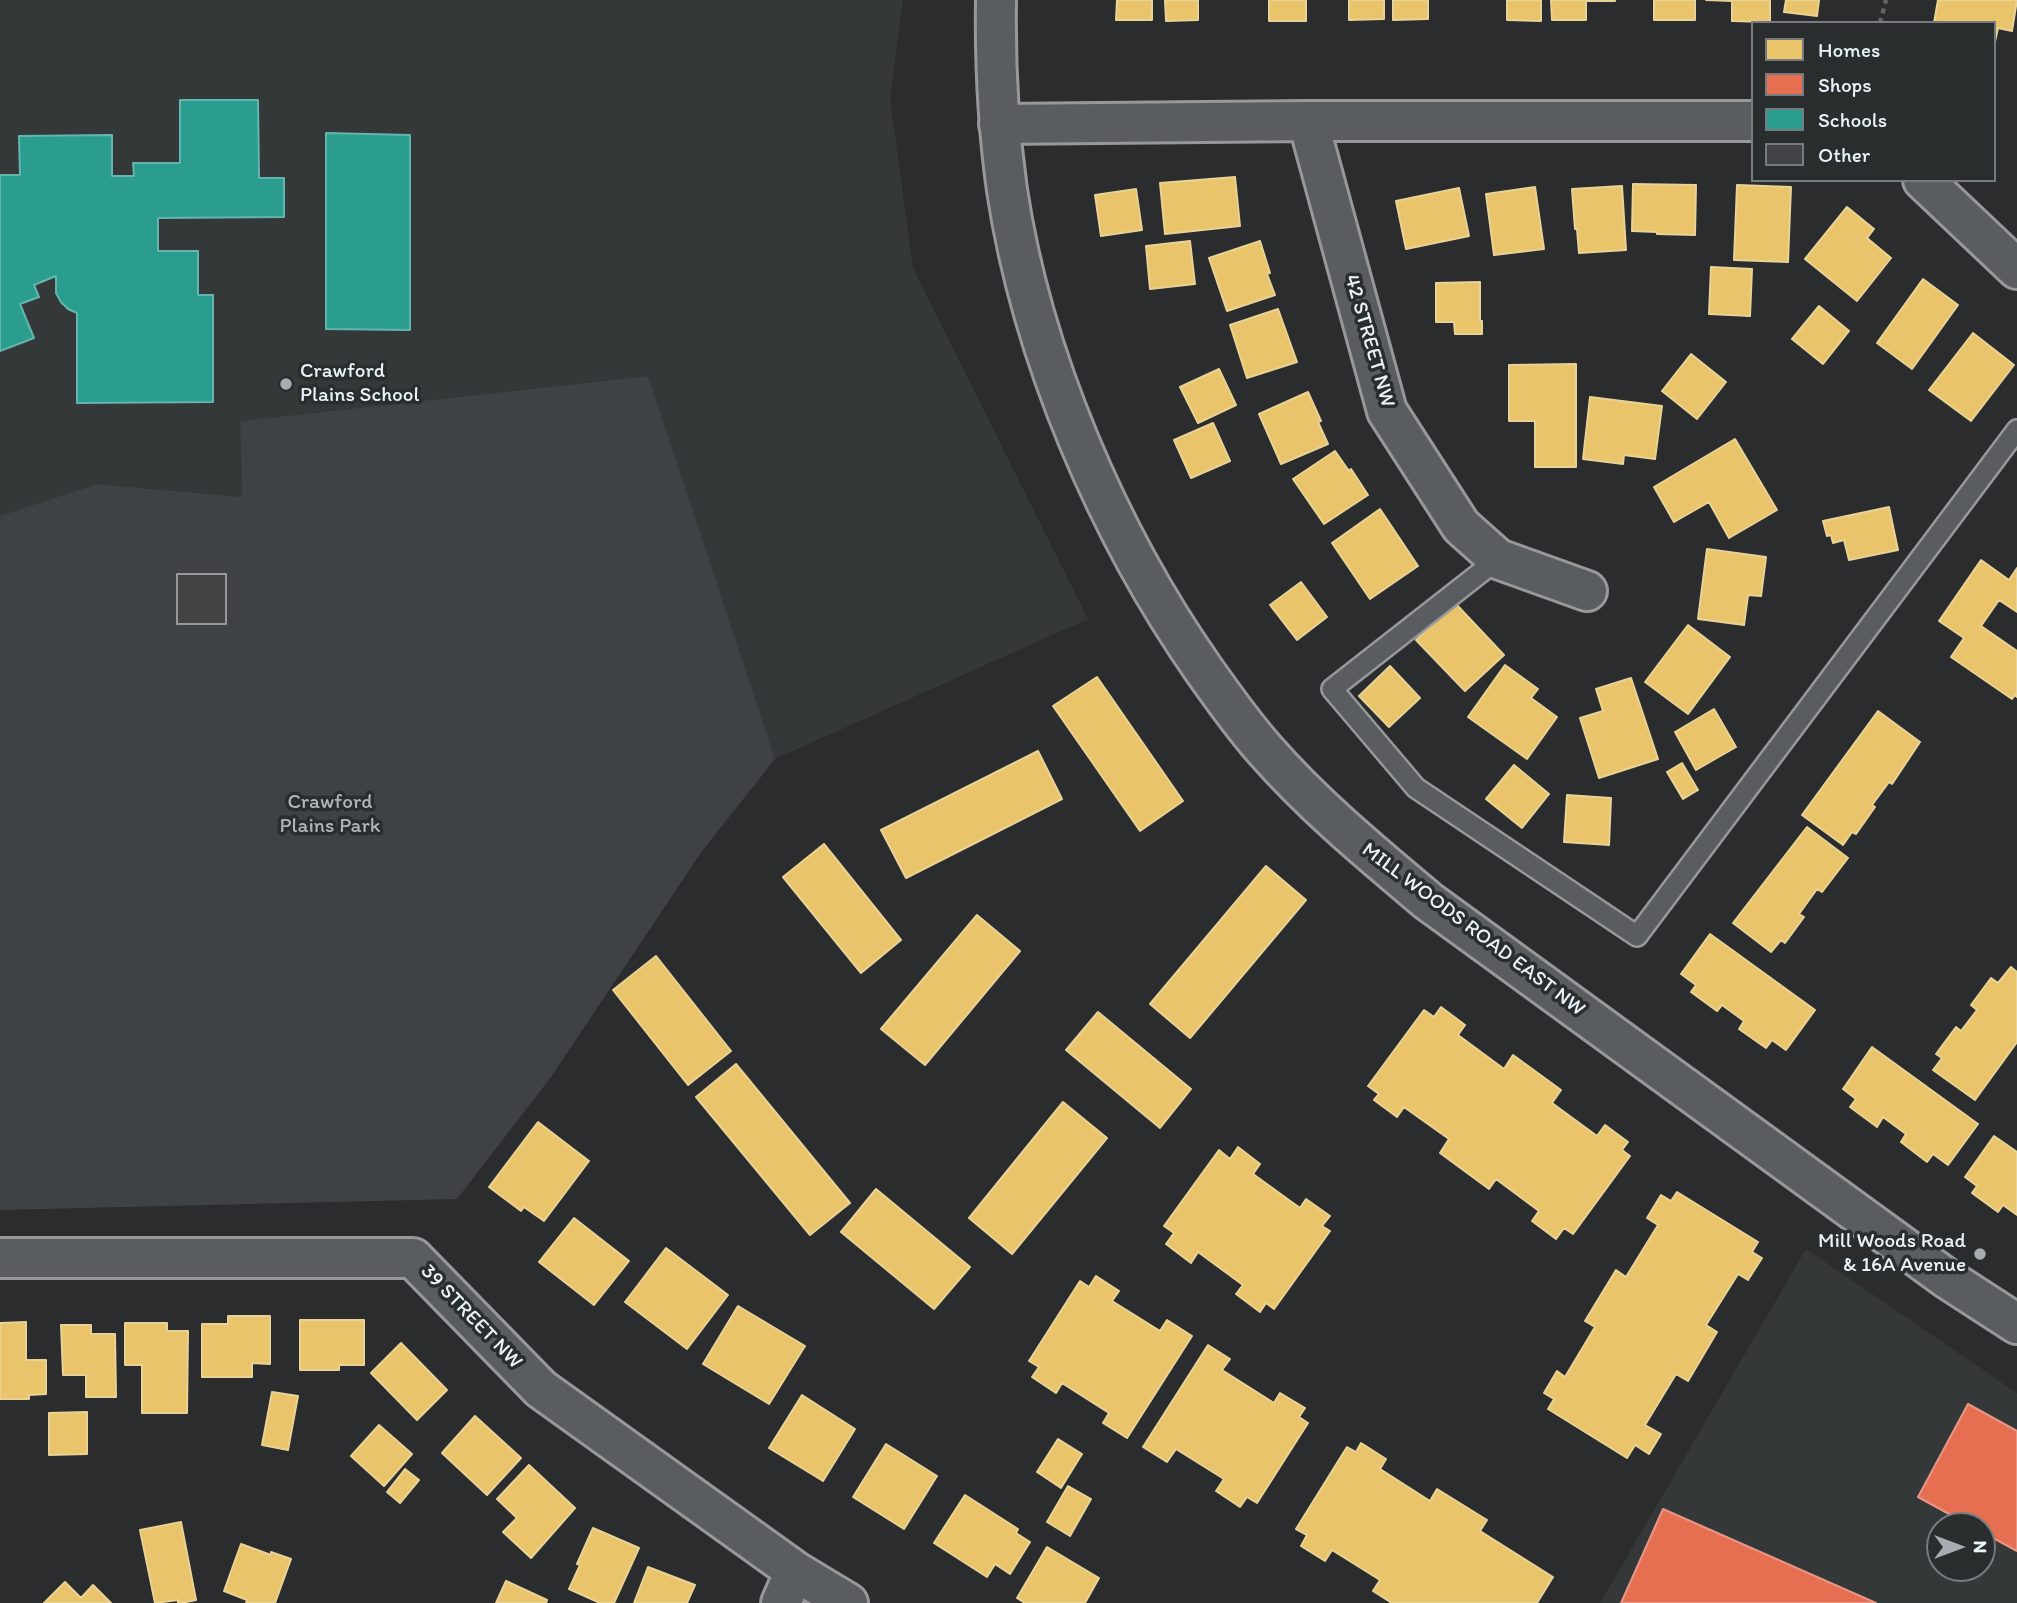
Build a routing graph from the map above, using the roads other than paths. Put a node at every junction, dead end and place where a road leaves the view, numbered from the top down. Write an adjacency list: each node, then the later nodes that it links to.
1 (996, 0): 4 (street, MILL WOODS ROAD EAST NW)
2 (1308, 121): 3 (street); 4 (street); 8 (street, 42 STREET NW)
3 (1751, 121)
4 (999, 124): 11 (street, MILL WOODS ROAD EAST NW)
5 (1925, 182): 6 (street)
6 (2017, 269)
7 (2017, 430): 8 (lane)
8 (1498, 559): 9 (street, 42 STREET NW)
9 (1587, 591)
10 (0, 1258): 12 (street, 39 STREET NW)
11 (2017, 1324)
12 (788, 1587): 13 (street, 39 STREET NW)
13 (848, 1603)

